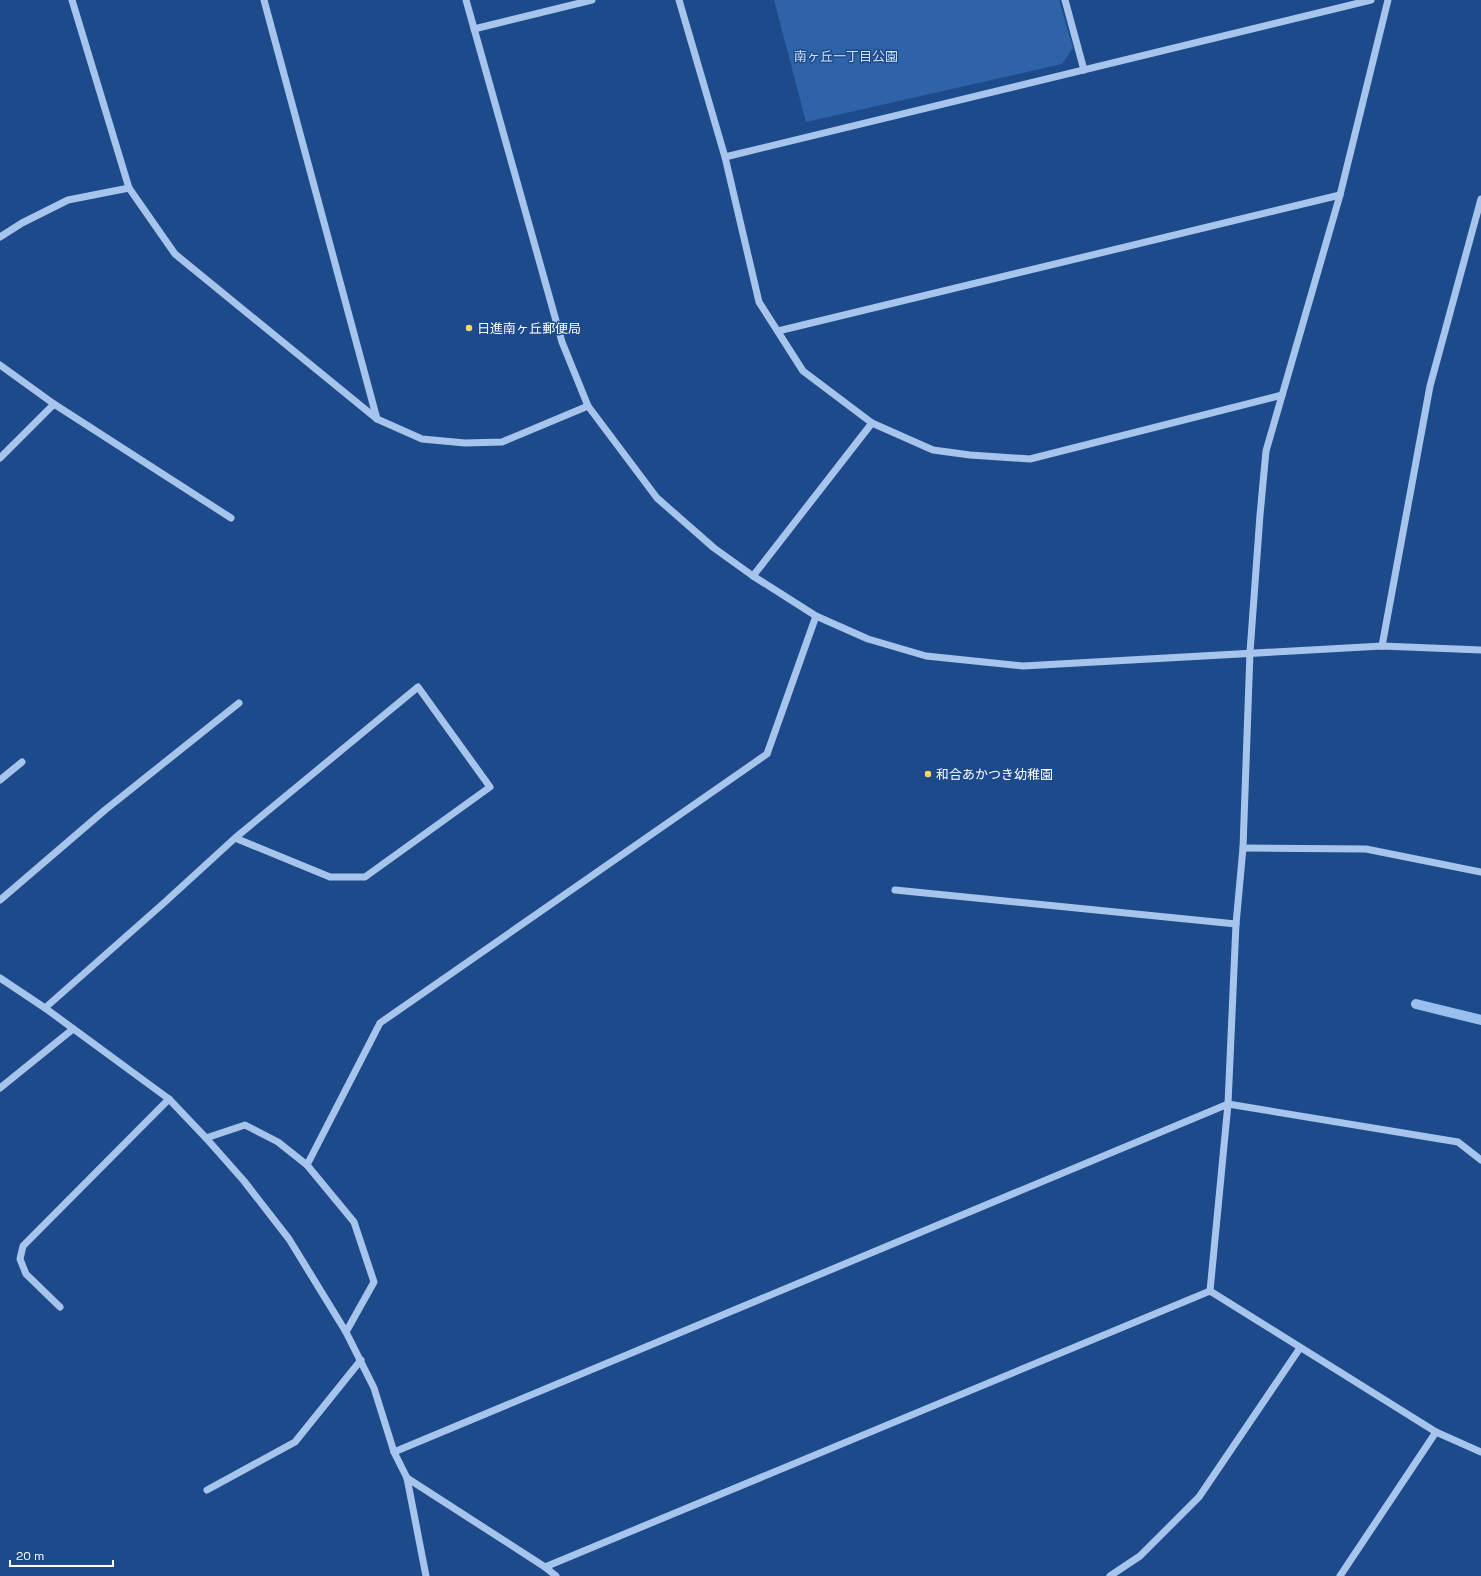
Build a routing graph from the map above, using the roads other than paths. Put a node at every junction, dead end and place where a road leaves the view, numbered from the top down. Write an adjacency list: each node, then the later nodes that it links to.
1 (72, 0): 12 (street)
2 (264, 0): 21 (street)
3 (466, 0): 9 (street)
4 (592, 0): 9 (street)
5 (680, 0): 11 (street)
6 (1064, 0): 10 (street)
7 (1371, 0): 10 (street)
8 (1388, 0): 13 (street)
9 (474, 29): 20 (street)
10 (1084, 70): 11 (street)
11 (725, 157): 16 (street)
12 (129, 188): 15 (street); 21 (street)
13 (1340, 195): 16 (street); 18 (street)
14 (1481, 199): 27 (street)
15 (0, 237)
16 (778, 331): 22 (street)
17 (0, 365): 19 (street)
18 (1282, 395): 22 (street); 29 (street)
19 (54, 404): 23 (street); 24 (street)
20 (588, 406): 21 (street); 25 (street)
21 (377, 419)
22 (872, 422): 25 (street)
23 (0, 458)
24 (231, 518)
25 (753, 576): 26 (street)
26 (816, 616): 29 (street); 47 (street)
27 (1382, 646): 28 (street); 29 (street)
28 (1481, 650)
29 (1250, 652): 34 (street)
30 (239, 703): 37 (street)
31 (22, 762): 32 (street)
32 (0, 780)
33 (235, 838): 33 (street); 40 (street)
34 (1243, 848): 35 (street); 38 (street)
35 (1481, 872)
36 (895, 890): 38 (street)
37 (0, 900)
38 (1236, 924): 44 (street)
39 (0, 978): 40 (street)
40 (45, 1008): 41 (street)
41 (73, 1029): 42 (street); 43 (street)
42 (0, 1088)
43 (169, 1099): 45 (street); 49 (street)
44 (1228, 1104): 46 (street); 48 (street); 54 (street)
45 (206, 1138): 47 (street); 50 (street)
46 (1481, 1160)
47 (307, 1165): 50 (street)
48 (1210, 1291): 51 (street); 58 (street)
49 (60, 1307)
50 (346, 1332): 52 (street)
51 (1300, 1348): 53 (street); 61 (street)
52 (361, 1360): 54 (street); 57 (street)
53 (1436, 1432): 55 (street); 62 (street)
54 (394, 1452): 56 (street)
55 (1481, 1452)
56 (407, 1478): 58 (street); 59 (street)
57 (207, 1490)
58 (544, 1567): 60 (street)
59 (426, 1576)
60 (556, 1576)
61 (1110, 1576)
62 (1340, 1576)

